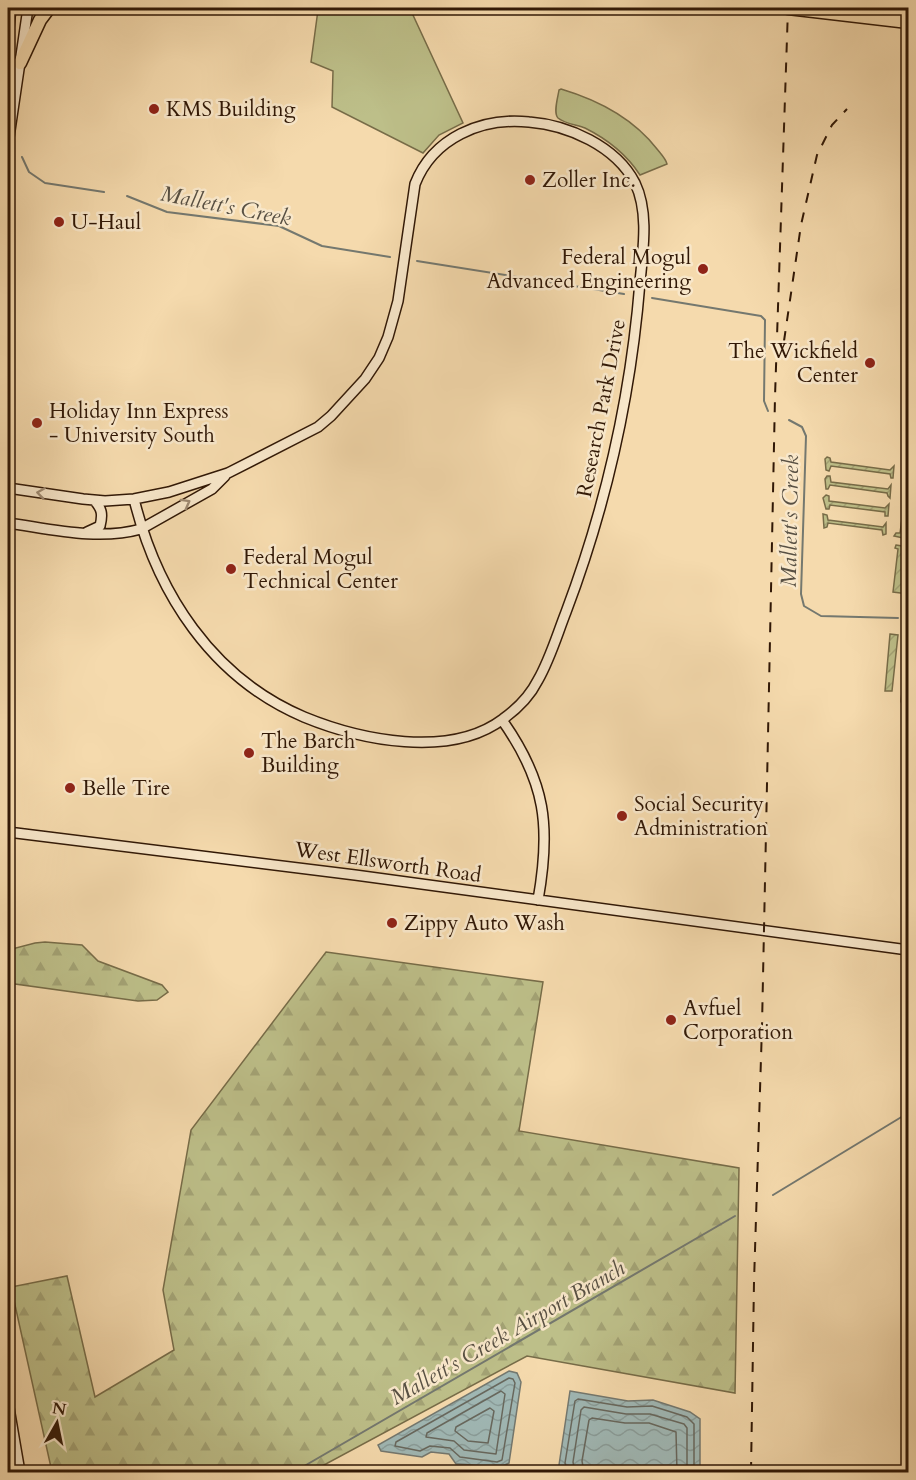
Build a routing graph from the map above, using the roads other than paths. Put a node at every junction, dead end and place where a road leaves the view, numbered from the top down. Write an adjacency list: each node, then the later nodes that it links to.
1 (11, 8): 6 (street)
2 (28, 8): 7 (street)
3 (49, 8): 7 (highway)
4 (789, 8): 5 (highway)
5 (909, 22)
6 (8, 37)
7 (20, 63): 8 (street); 9 (street)
8 (8, 79)
9 (8, 144)
10 (228, 473): 12 (street, Research Park Drive); 15 (street, Research Park Drive, one-way to 10); 19 (street, Research Park Drive)
11 (8, 488): 13 (street, Research Park Drive, one-way to 11)
12 (134, 499): 13 (street, Research Park Drive); 15 (street, Research Park Drive)
13 (94, 500): 16 (street)
14 (8, 523): 16 (street, Research Park Drive)
15 (141, 529): 16 (street, Research Park Drive); 19 (street, Research Park Drive)
16 (83, 533)
17 (909, 661): 18 (street)
18 (909, 714)
19 (502, 720): 21 (street)
20 (8, 832): 21 (street, West Ellsworth Road)
21 (538, 900): 22 (street, West Ellsworth Road)
22 (909, 950)
23 (8, 1402): 24 (street)
24 (20, 1473)

